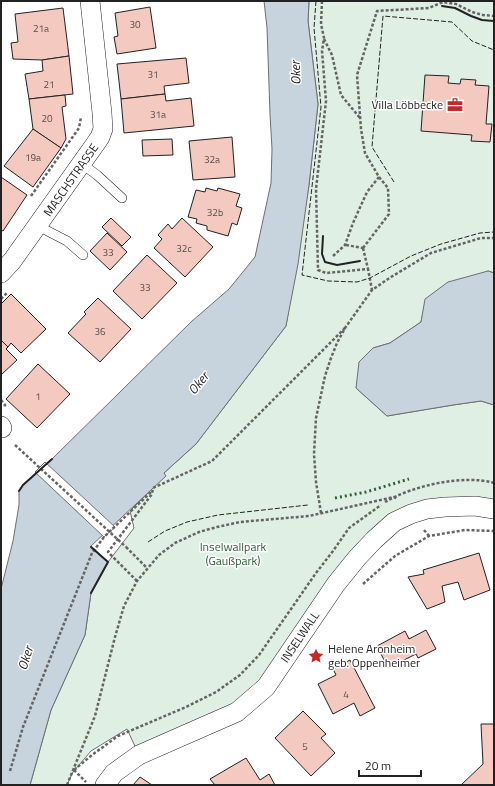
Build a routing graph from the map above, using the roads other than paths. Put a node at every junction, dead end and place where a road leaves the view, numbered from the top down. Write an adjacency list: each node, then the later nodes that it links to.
1 (90, 1): 2 (street, MASCHSTRASSE)
2 (82, 164): 3 (lane); 4 (street, MASCHSTRASSE)
3 (122, 198)
4 (38, 226): 5 (lane); 6 (street, MASCHSTRASSE)
5 (83, 255)
6 (1, 273)
7 (494, 509): 8 (street, INSELWALL)
8 (105, 785)

